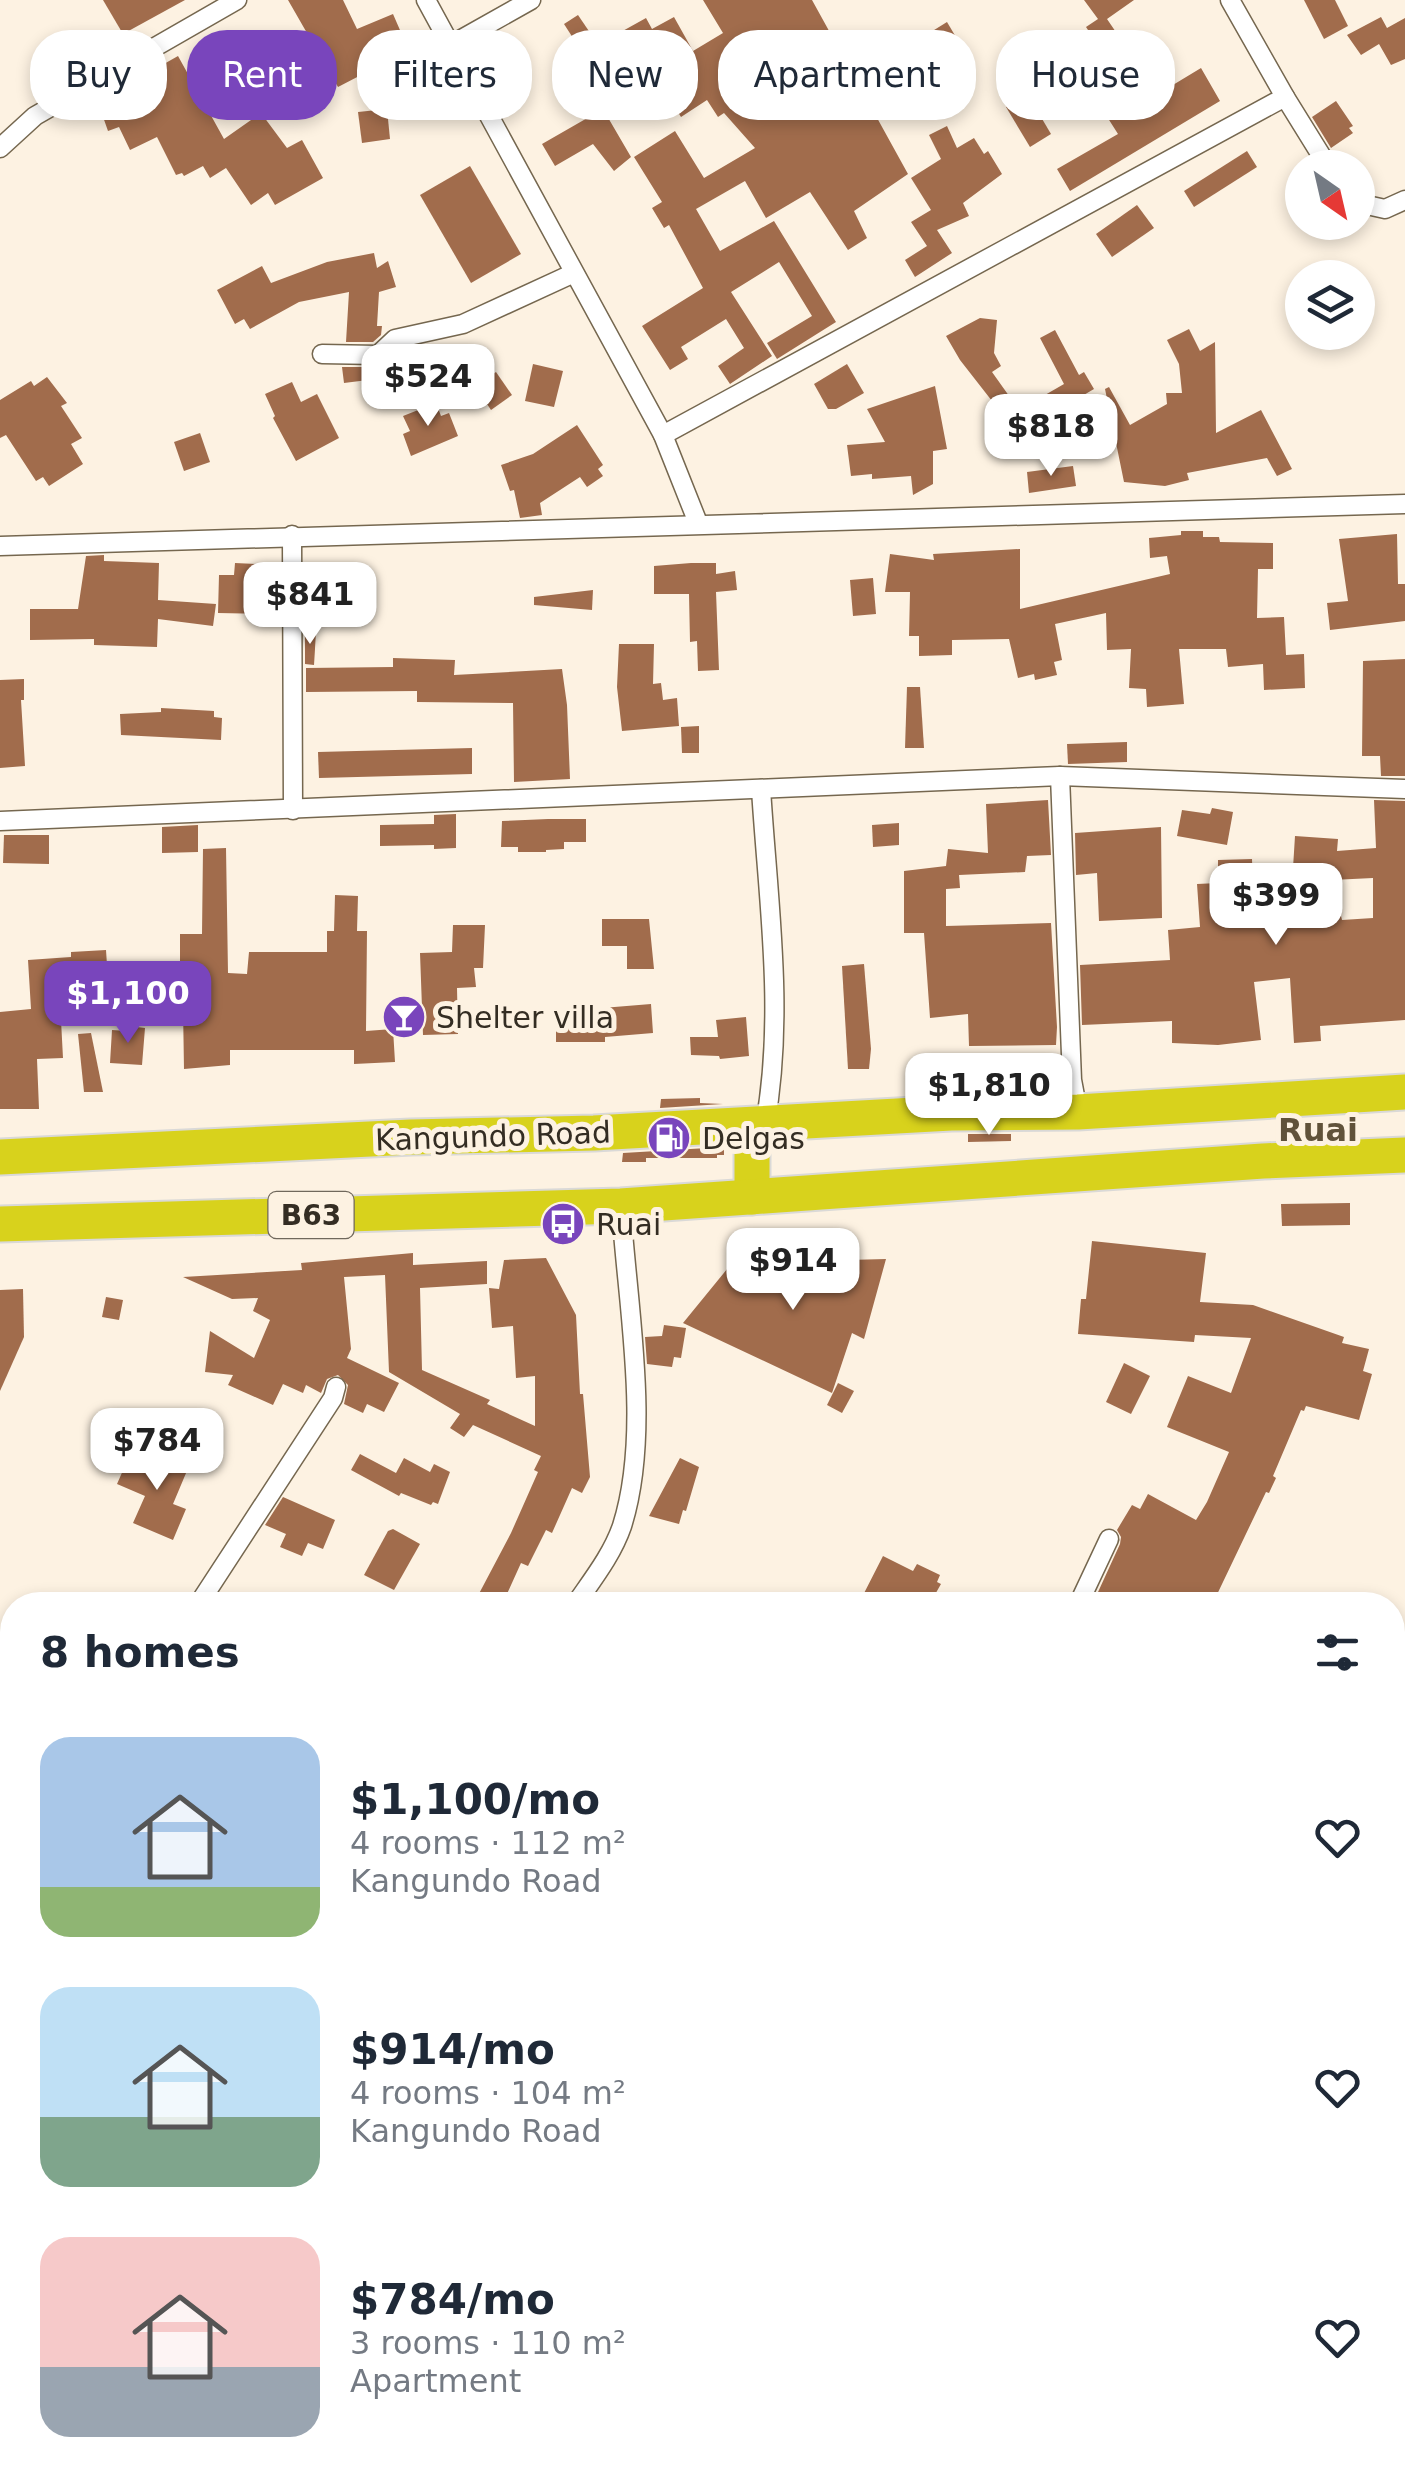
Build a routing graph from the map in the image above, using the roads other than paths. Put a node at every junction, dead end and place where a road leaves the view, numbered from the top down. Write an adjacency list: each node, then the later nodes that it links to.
1 (237, 0): 9 (street)
2 (426, 0): 5 (street)
3 (531, 0): 6 (street)
4 (1230, 0): 7 (street)
5 (443, 30)
6 (478, 30)
7 (1285, 97): 10 (street); 15 (street)
8 (491, 120): 13 (street)
9 (0, 148)
10 (1318, 150)
11 (1405, 200): 12 (street)
12 (1375, 207)
13 (574, 273): 14 (street); 15 (street)
14 (322, 354)
15 (663, 434): 17 (street)
16 (1405, 504): 17 (street)
17 (698, 523): 18 (street)
18 (292, 536): 19 (street); 23 (street)
19 (0, 546)
20 (1060, 776): 21 (street); 22 (street); 26 (street)
21 (1405, 788)
22 (761, 789): 23 (street); 27 (street)
23 (293, 810): 24 (street)
24 (0, 821)
25 (1405, 1092): 26 (highway, Kangundo Road)
26 (1078, 1112): 27 (highway, Kangundo Road)
27 (758, 1125): 29 (highway, Kangundo Road); 30 (highway)
28 (1405, 1155): 30 (highway, B63)
29 (0, 1157)
30 (752, 1197): 31 (highway, B63)
31 (621, 1206): 32 (highway, B63); 36 (street)
32 (0, 1224)
33 (336, 1387): 35 (street)
34 (1109, 1540): 37 (street)
35 (206, 1592)
36 (585, 1592)
37 (1084, 1592)

